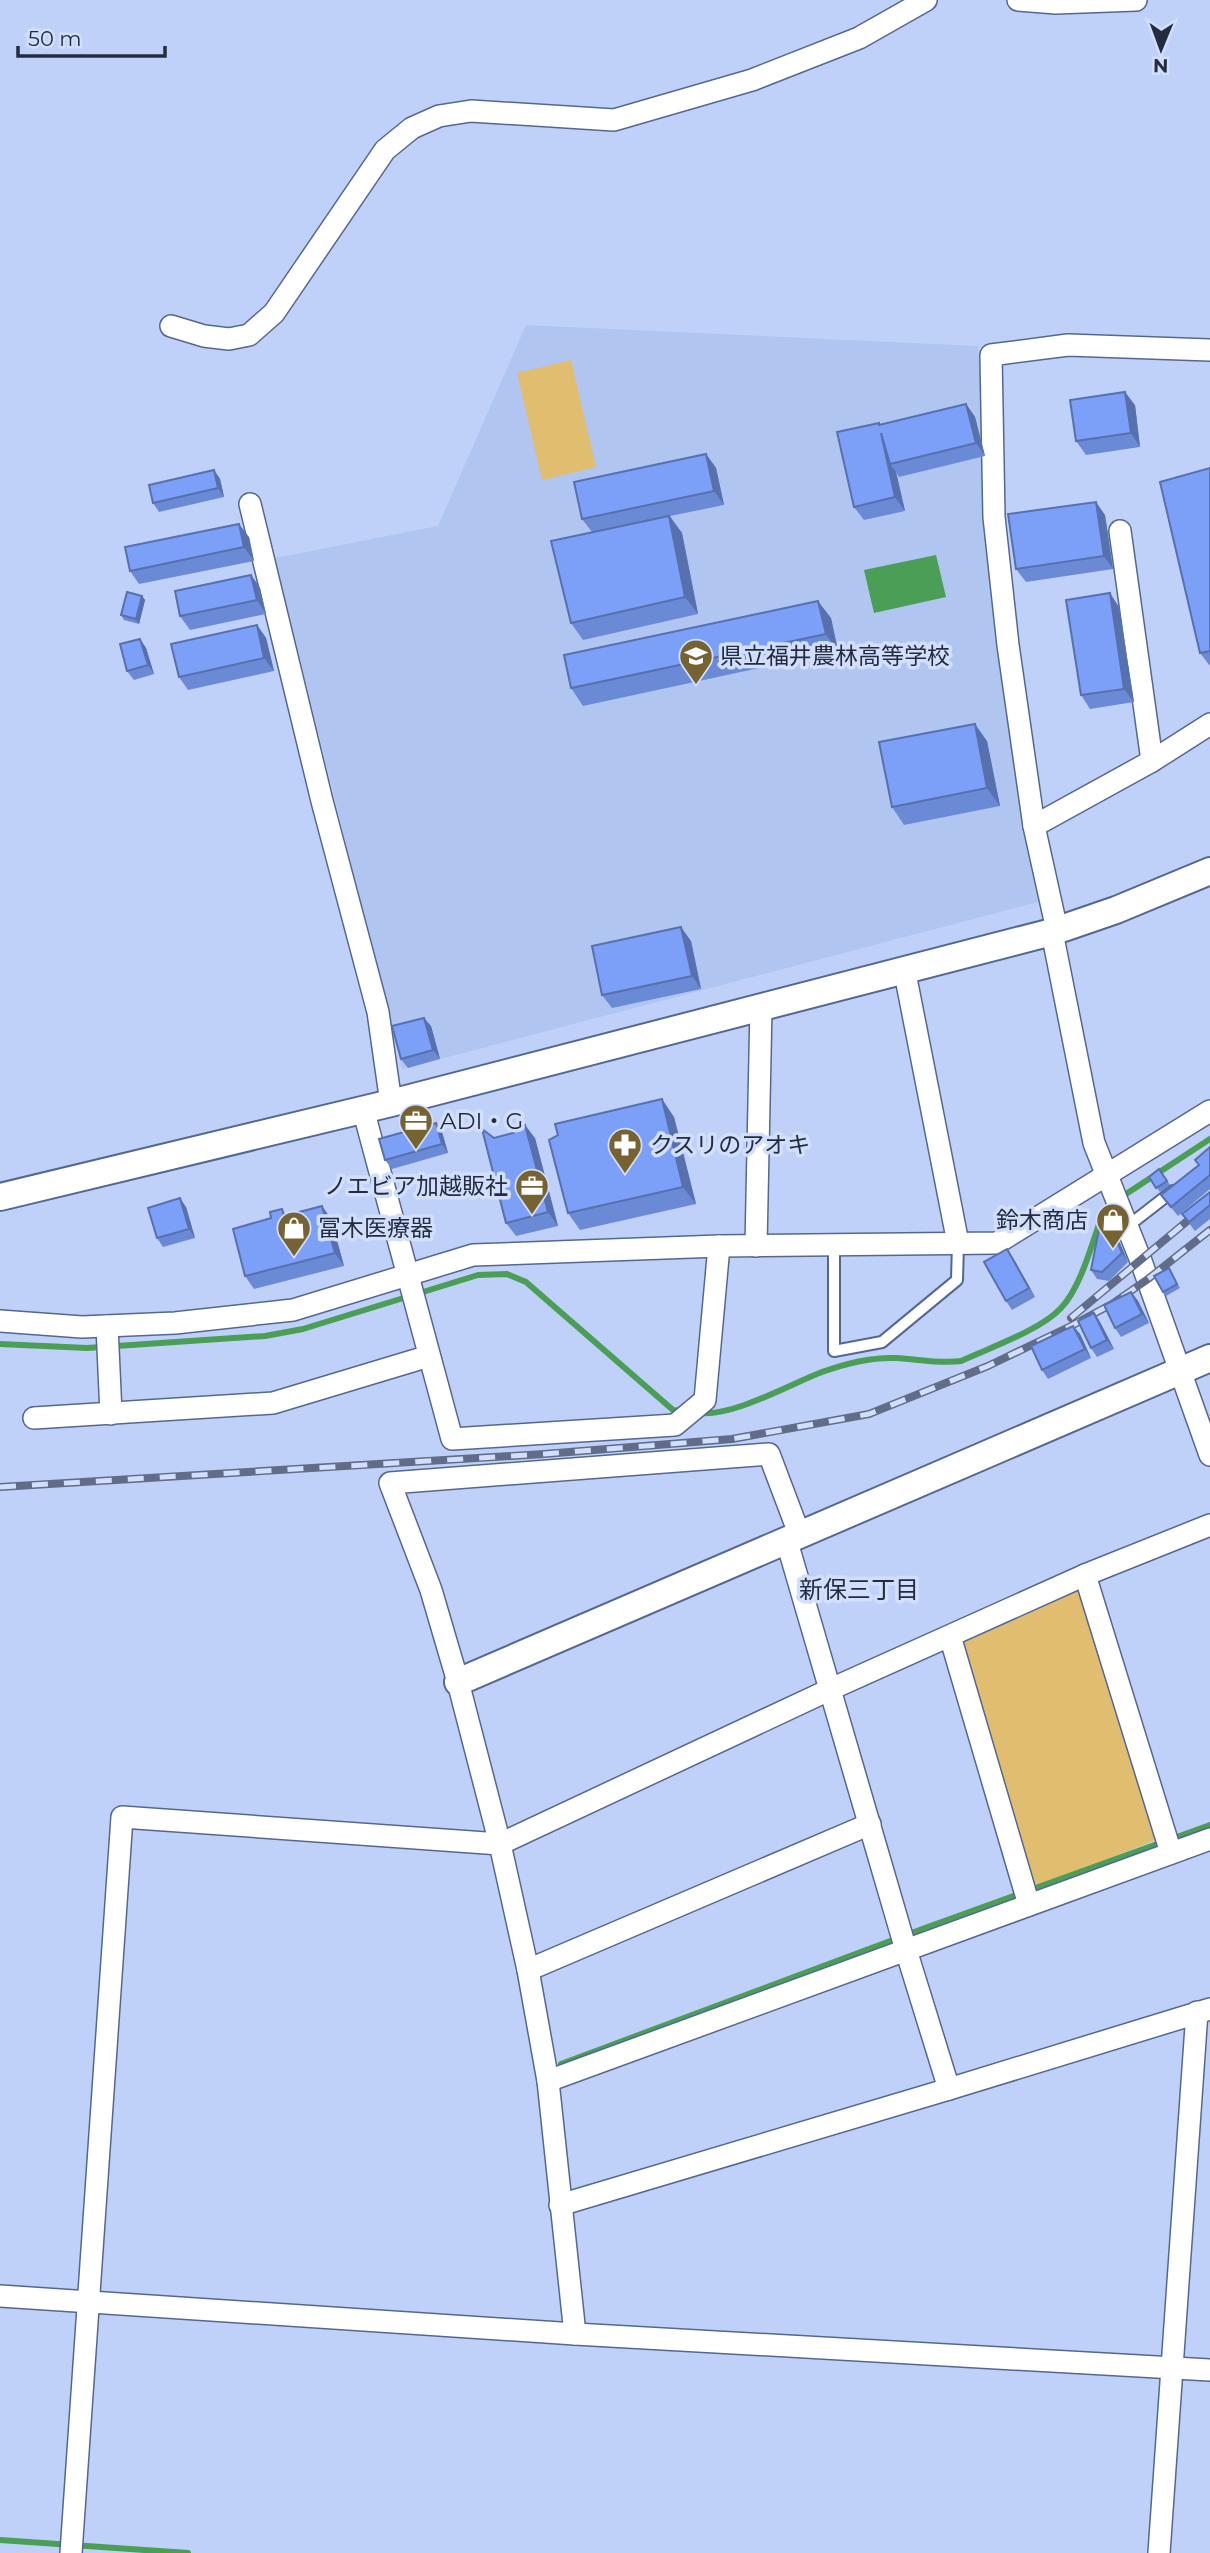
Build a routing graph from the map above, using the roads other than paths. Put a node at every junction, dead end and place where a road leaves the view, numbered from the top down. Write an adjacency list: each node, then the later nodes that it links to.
1 (926, 0): 4 (street)
2 (1018, 0): 3 (street)
3 (1136, 0)
4 (171, 326)
5 (1210, 350): 10 (street)
6 (250, 504): 15 (street)
7 (1120, 531): 9 (street)
8 (1210, 724): 9 (street)
9 (1153, 761): 10 (street)
10 (1034, 826): 12 (street)
11 (1210, 871): 12 (street)
12 (1054, 931): 13 (street); 18 (street)
13 (904, 968): 14 (street); 22 (street)
14 (761, 1007): 15 (street); 25 (street)
15 (391, 1103): 16 (street)
16 (363, 1110): 20 (street); 26 (street)
17 (1210, 1111): 18 (street)
18 (1107, 1175): 21 (street); 22 (street)
19 (1178, 1186): 21 (lane)
20 (0, 1197)
21 (1128, 1226): 31 (street)
22 (958, 1243): 23 (street); 23 (lane)
23 (834, 1245): 25 (street)
24 (719, 1246): 25 (street); 26 (street); 29 (street)
25 (756, 1246)
26 (408, 1275): 28 (street); 29 (street)
27 (0, 1321): 28 (street)
28 (107, 1326): 32 (street)
29 (429, 1356): 32 (street)
30 (1210, 1358): 31 (street)
31 (1180, 1371): 34 (street); 36 (street)
32 (111, 1414): 33 (street)
33 (34, 1418)
34 (1210, 1455)
35 (1210, 1525): 37 (street)
36 (793, 1539): 39 (street); 39 (street); 40 (street)
37 (1085, 1575): 38 (street); 44 (street)
38 (950, 1636): 40 (street); 45 (street)
39 (457, 1682): 43 (street)
40 (831, 1689): 41 (street); 43 (street)
41 (870, 1824): 46 (street); 47 (street)
42 (1210, 1839): 44 (street)
43 (500, 1844): 47 (street); 53 (street)
44 (1171, 1853): 45 (street)
45 (1029, 1905): 46 (street)
46 (906, 1950): 49 (street); 50 (street)
47 (528, 1970): 49 (street)
48 (1203, 2011): 50 (street); 55 (street)
49 (548, 2081): 51 (street)
50 (949, 2089): 51 (street)
51 (560, 2205): 54 (street)
52 (0, 2296): 53 (street)
53 (87, 2302): 54 (street); 57 (street)
54 (575, 2334): 55 (street)
55 (1174, 2369): 56 (street); 58 (street)
56 (1210, 2371)
57 (71, 2553)
58 (1159, 2553)

